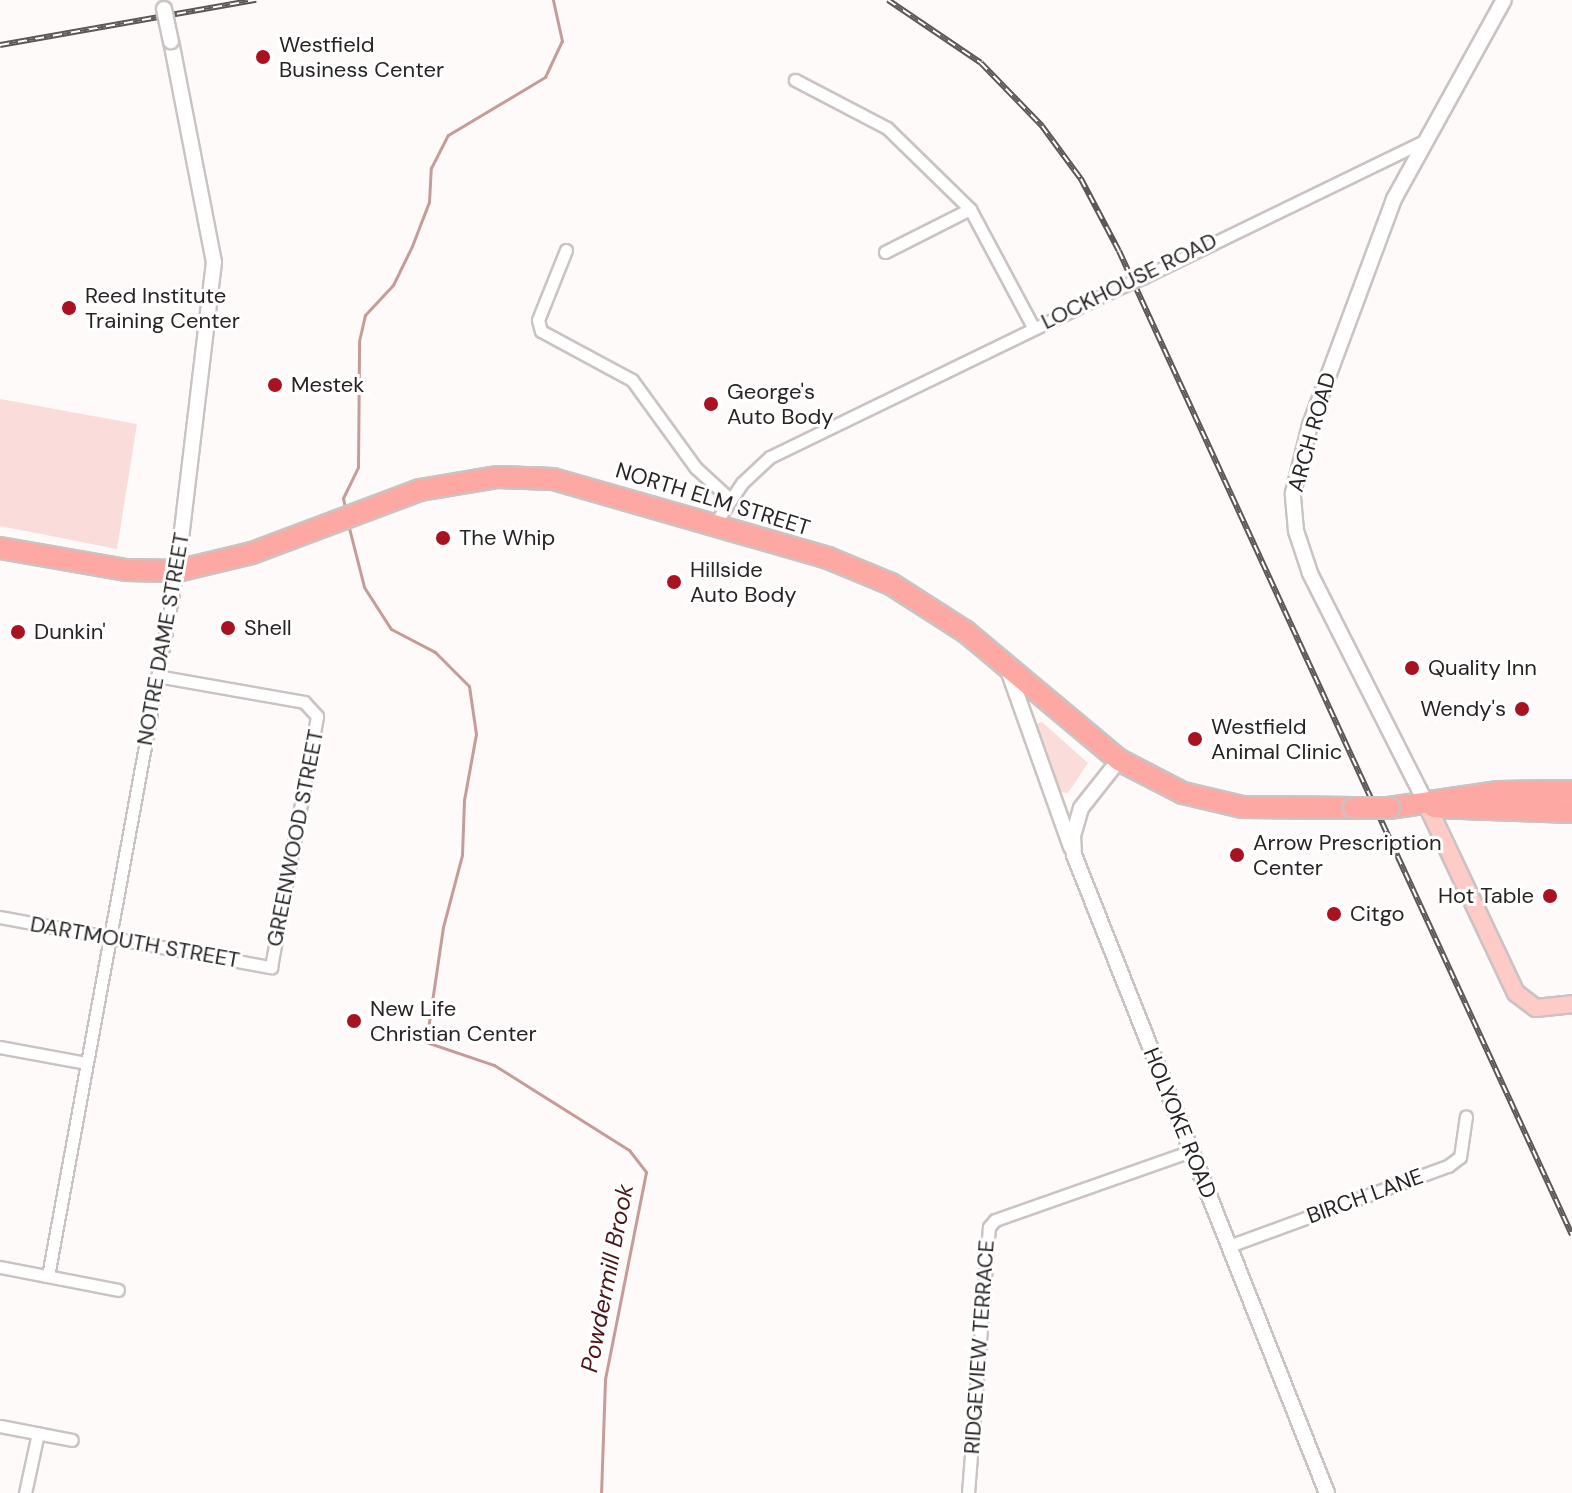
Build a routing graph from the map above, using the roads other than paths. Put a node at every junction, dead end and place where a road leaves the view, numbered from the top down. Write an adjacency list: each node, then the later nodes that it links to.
1 (1504, 0): 4 (street)
2 (163, 4): 12 (street, NOTRE DAME STREET, bridge)
3 (795, 80): 5 (street)
4 (1422, 142): 8 (street, LOCKHOUSE ROAD, bridge); 19 (street, ARCH ROAD)
5 (970, 209): 7 (street); 8 (street)
6 (566, 250): 9 (street)
7 (885, 252)
8 (1033, 327): 9 (street, LOCKHOUSE ROAD)
9 (731, 500): 10 (street, LOCKHOUSE ROAD)
10 (714, 525): 12 (highway, NORTH ELM STREET); 13 (highway, NORTH ELM STREET)
11 (0, 548): 12 (highway, NORTH ELM STREET)
12 (177, 571): 14 (street, NOTRE DAME STREET)
13 (1008, 670): 15 (highway, NORTH ELM STREET); 21 (street)
14 (157, 676): 23 (street, NOTRE DAME STREET); 24 (street, GREENWOOD STREET)
15 (1119, 760): 19 (highway, NORTH ELM STREET, bridge); 21 (street, HOLYOKE ROAD)
16 (1572, 783): 18 (highway)
17 (1572, 791): 18 (highway)
18 (1544, 792): 19 (highway)
19 (1427, 805): 20 (highway); 25 (main road)
20 (1572, 812)
21 (1074, 855): 29 (street, HOLYOKE ROAD)
22 (0, 917): 23 (street, DARTMOUTH STREET)
23 (109, 938): 24 (street, DARTMOUTH STREET); 27 (street, NOTRE DAME STREET)
24 (271, 967)
25 (1572, 1004)
26 (0, 1047): 27 (street)
27 (86, 1063): 32 (street, NOTRE DAME STREET)
28 (1466, 1116): 30 (street, BIRCH LANE)
29 (1191, 1151): 30 (street, HOLYOKE ROAD); 38 (street, RIDGEVIEW TERRACE)
30 (1229, 1246): 39 (street, HOLYOKE ROAD)
31 (0, 1267): 32 (street)
32 (48, 1276): 33 (street)
33 (118, 1290)
34 (0, 1426): 35 (street)
35 (38, 1433): 36 (street); 37 (street)
36 (72, 1440)
37 (25, 1493)
38 (968, 1493)
39 (1327, 1493)

